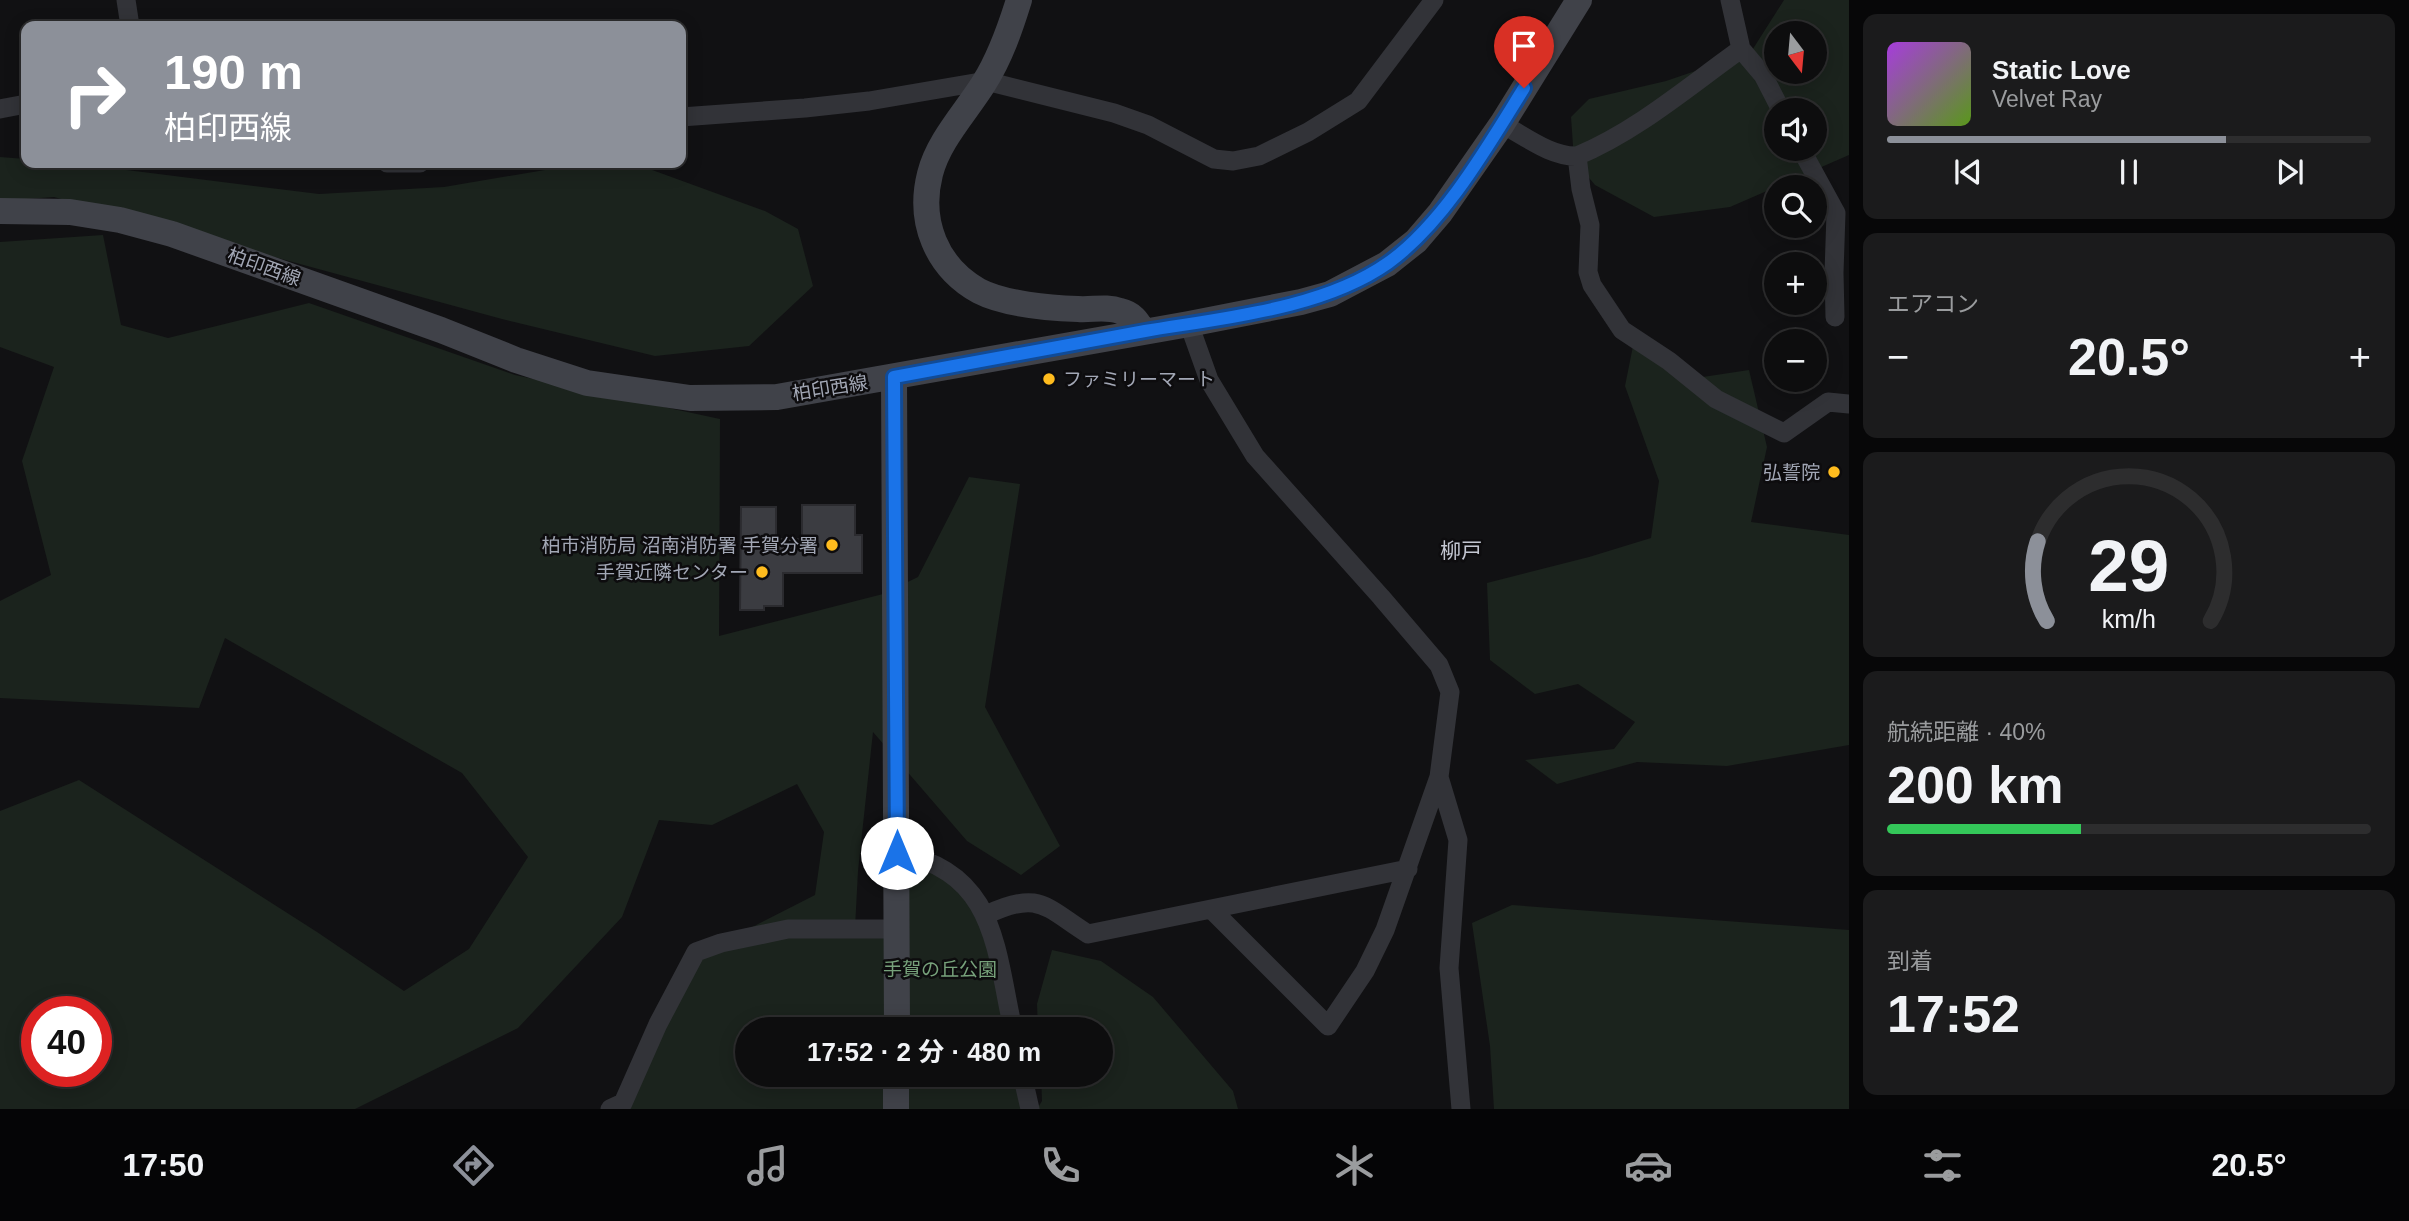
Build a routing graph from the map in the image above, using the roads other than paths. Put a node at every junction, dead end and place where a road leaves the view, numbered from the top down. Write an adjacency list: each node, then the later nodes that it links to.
1 (125, 0): 6 (street)
2 (1019, 0): 8 (main road)
3 (1434, 0): 8 (street)
4 (1579, 0): 13 (main road, 柏印西線)
5 (1730, 0): 7 (street)
6 (129, 21)
7 (1741, 49): 9 (street); 14 (street)
8 (986, 81): 12 (street); 19 (main road)
9 (1774, 98)
10 (21, 105): 11 (street)
11 (0, 109)
12 (686, 117)
13 (1502, 124): 14 (street); 18 (main road, 柏印西線)
14 (1577, 156): 21 (street)
15 (1808, 161): 17 (street)
16 (0, 211): 20 (main road, 柏印西線)
17 (1835, 317)
18 (1189, 324): 19 (main road, 柏印西線); 22 (street)
19 (1143, 331): 20 (main road, 柏印西線)
20 (894, 377): 23 (main road)
21 (1849, 404)
22 (1439, 777): 24 (street); 35 (street)
23 (897, 853): 26 (street); 27 (main road)
24 (1408, 869): 25 (street); 25 (street)
25 (1211, 909): 26 (street)
26 (986, 915): 29 (street)
27 (898, 929): 28 (main road); 32 (street)
28 (897, 1017)
29 (1010, 1017)
30 (896, 1087): 33 (main road)
31 (1025, 1087): 34 (street)
32 (610, 1109)
33 (896, 1109)
34 (1030, 1109)
35 (1461, 1109)

